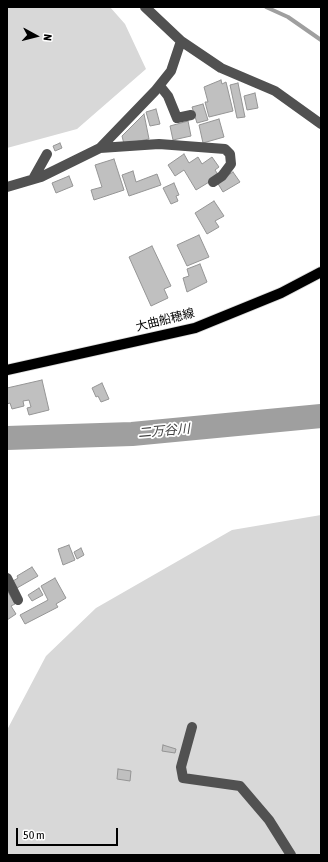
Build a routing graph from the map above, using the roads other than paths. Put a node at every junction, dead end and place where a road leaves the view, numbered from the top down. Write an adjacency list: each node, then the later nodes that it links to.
1 (145, 7): 2 (street)
2 (181, 42): 3 (street); 5 (street)
3 (160, 86): 4 (street); 6 (street)
4 (191, 114)
5 (321, 124)
6 (100, 148): 8 (street); 9 (street)
7 (47, 154): 8 (street)
8 (33, 179): 10 (street)
9 (213, 182)
10 (7, 187)
11 (321, 272): 12 (main road, 大曲船穂線)
12 (7, 370)
13 (7, 578): 14 (street)
14 (18, 600)
15 (192, 727): 16 (street)
16 (291, 855)

